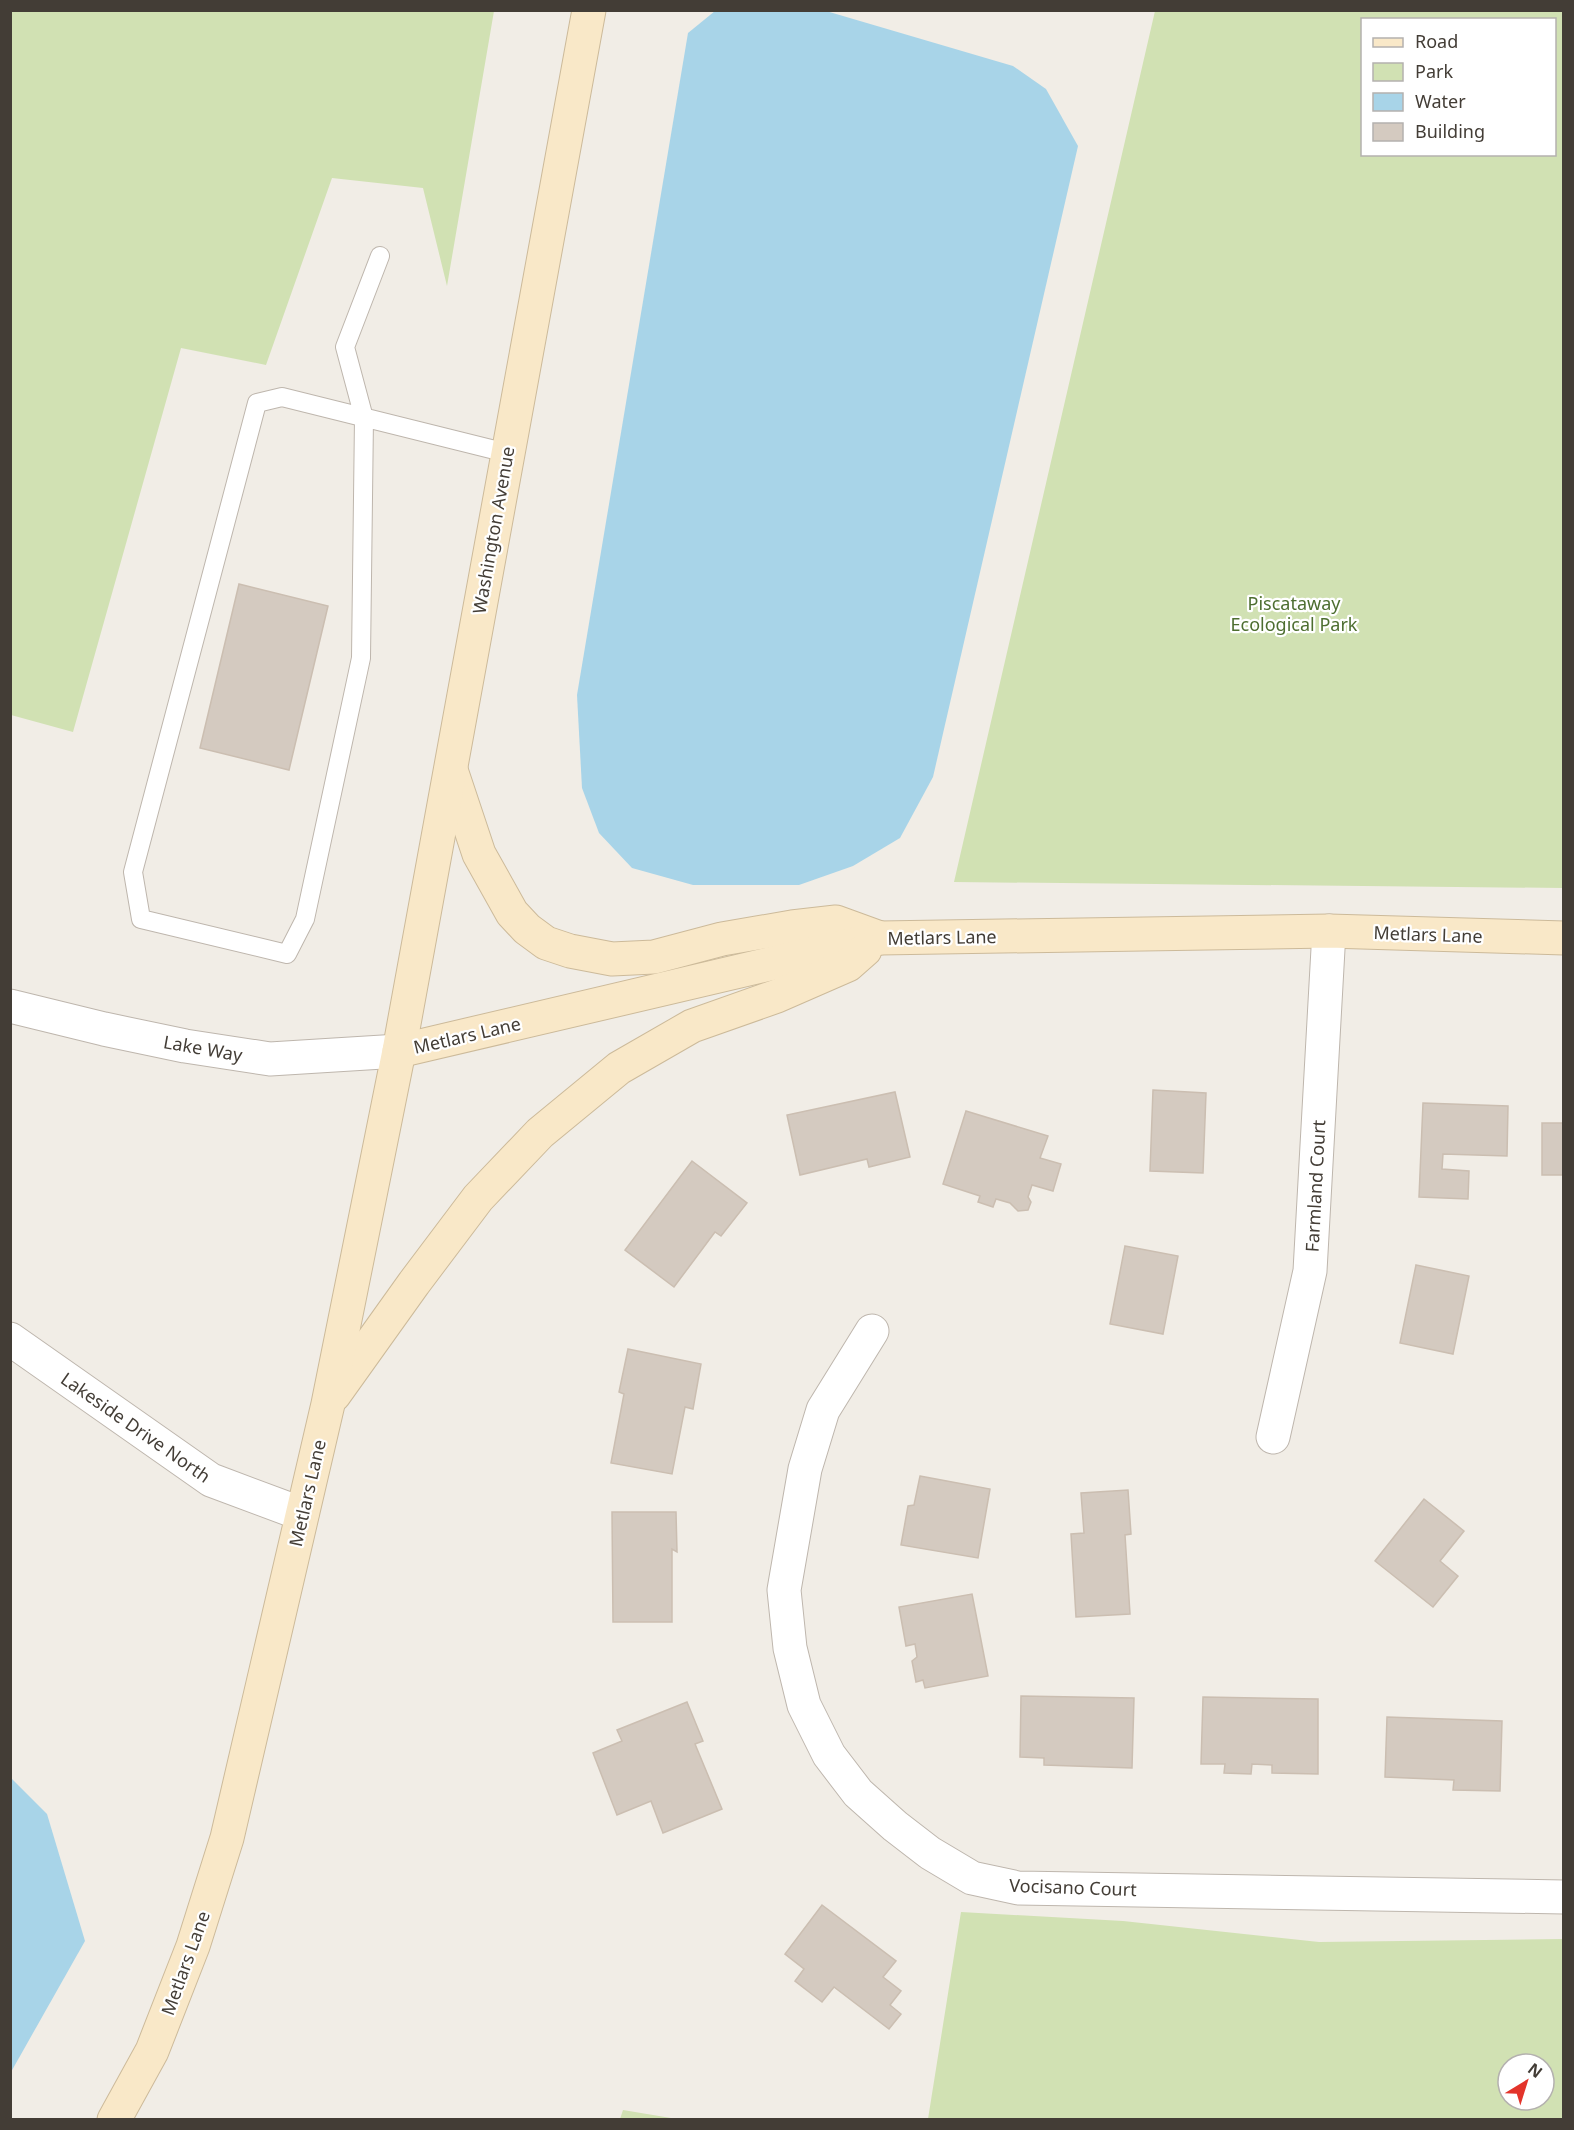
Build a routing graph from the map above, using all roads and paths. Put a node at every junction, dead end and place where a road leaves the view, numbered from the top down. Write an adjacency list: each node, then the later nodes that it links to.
1 (589, 10): 4 (main road, Washington Avenue)
2 (380, 256): 3 (lane)
3 (364, 418): 3 (lane); 4 (lane)
4 (507, 453): 5 (main road, Washington Avenue)
5 (450, 767): 7 (main road); 10 (main road, Washington Avenue)
6 (1329, 931): 7 (main road, Metlars Lane); 8 (main road, Metlars Lane); 14 (street, Farmland Court)
7 (880, 938): 10 (main road, Metlars Lane); 13 (main road)
8 (1563, 938)
9 (10, 1006): 10 (street, Lake Way)
10 (399, 1051): 13 (main road, Metlars Lane)
11 (872, 1330): 16 (street, Vocisano Court)
12 (10, 1339): 15 (street, Lakeside Drive North)
13 (328, 1404): 15 (main road, Metlars Lane)
14 (1273, 1437)
15 (302, 1514): 17 (main road, Metlars Lane)
16 (1563, 1897)
17 (114, 2120)

